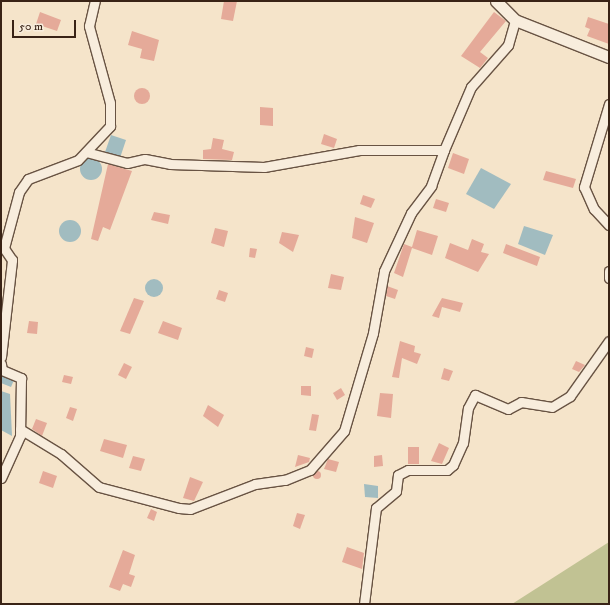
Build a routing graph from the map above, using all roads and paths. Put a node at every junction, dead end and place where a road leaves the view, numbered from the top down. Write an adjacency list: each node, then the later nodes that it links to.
1 (95, 1): 7 (street)
2 (496, 1): 3 (street)
3 (515, 20): 4 (street); 6 (street)
4 (609, 57)
5 (609, 104): 8 (street)
6 (444, 150): 7 (street); 14 (street)
7 (86, 152): 12 (street)
8 (609, 225)
9 (609, 271): 10 (street)
10 (609, 278)
11 (609, 341): 16 (street)
12 (1, 357)
13 (1, 364): 14 (street)
14 (20, 429): 15 (street)
15 (1, 478)
16 (364, 604)

